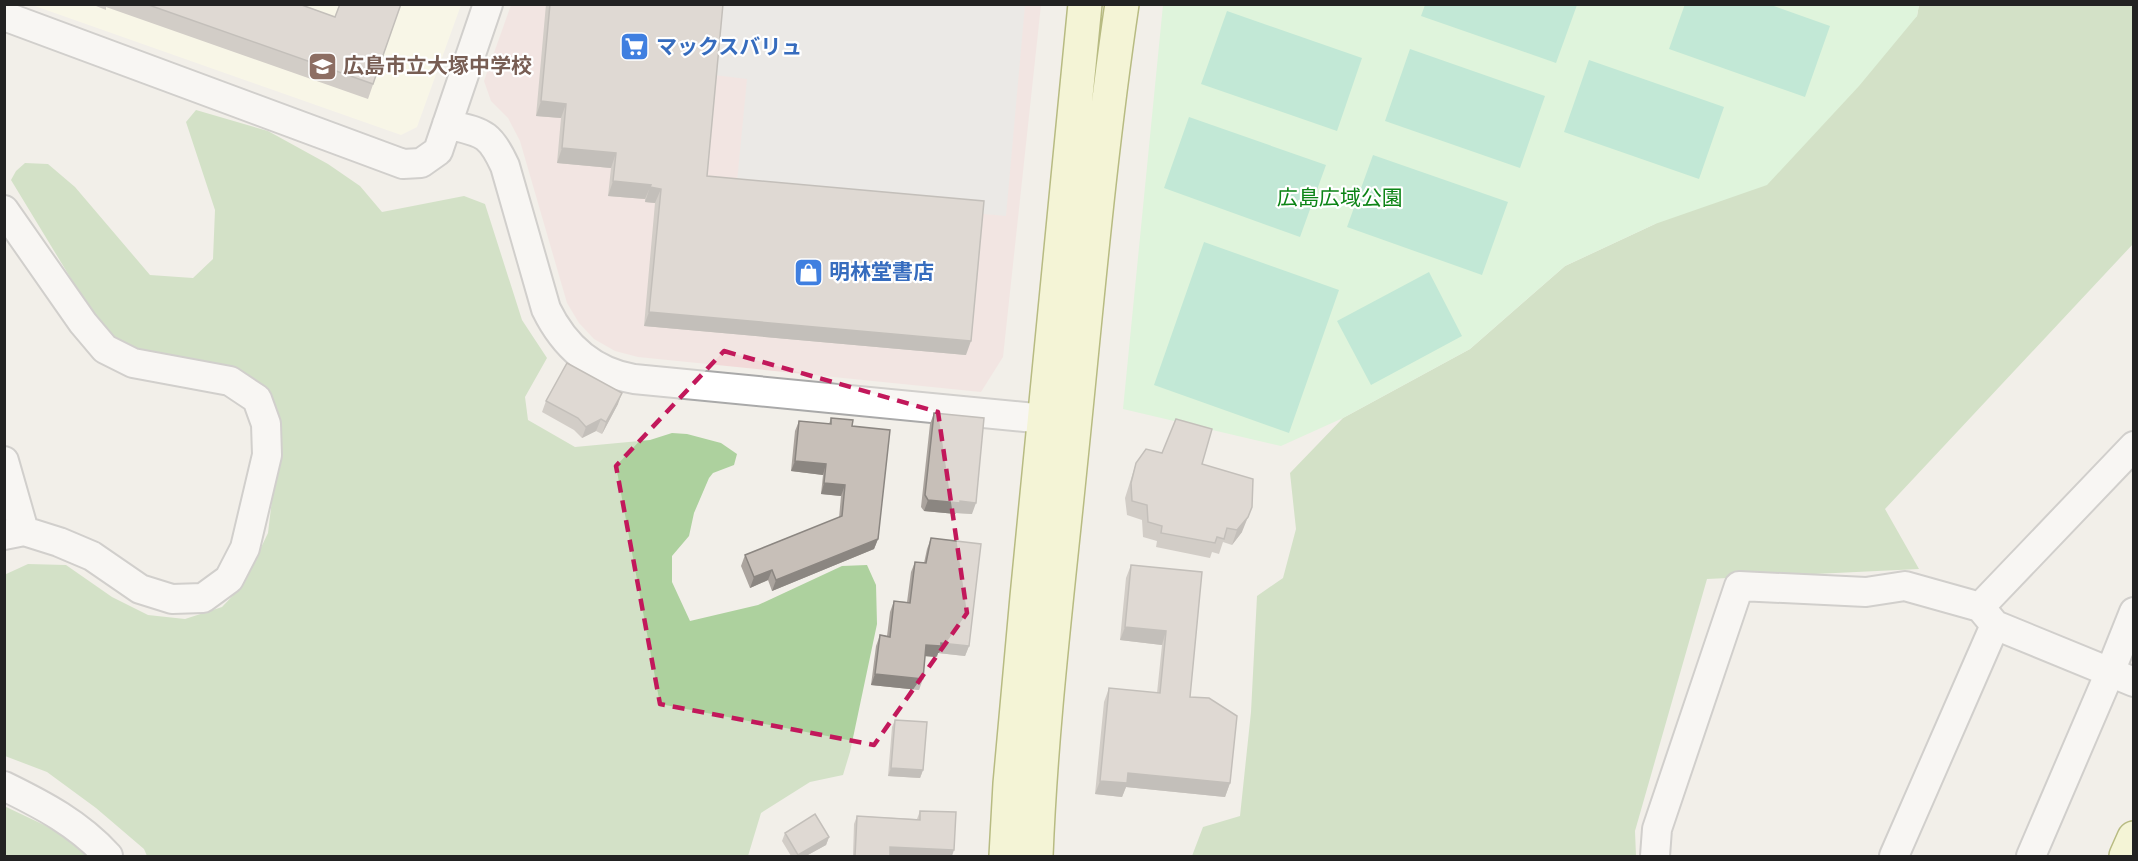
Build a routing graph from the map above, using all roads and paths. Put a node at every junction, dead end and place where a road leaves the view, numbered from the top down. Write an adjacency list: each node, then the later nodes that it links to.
1 (488, 4): 5 (street)
2 (1085, 4): 7 (street)
3 (1122, 4): 18 (street)
4 (4, 16): 5 (street)
5 (447, 124): 7 (street)
6 (4, 210): 10 (street)
7 (1045, 419): 17 (street)
8 (2133, 446): 12 (street)
9 (4, 461): 10 (street)
10 (14, 533)
11 (2133, 612): 13 (street)
12 (1988, 616): 13 (street); 19 (street); 20 (street)
13 (2122, 677): 21 (street)
14 (4, 786): 16 (street)
15 (2133, 837): 22 (street)
16 (108, 856)
17 (1006, 856)
18 (1036, 856)
19 (1655, 856)
20 (1894, 856)
21 (2031, 856)
22 (2126, 856)

